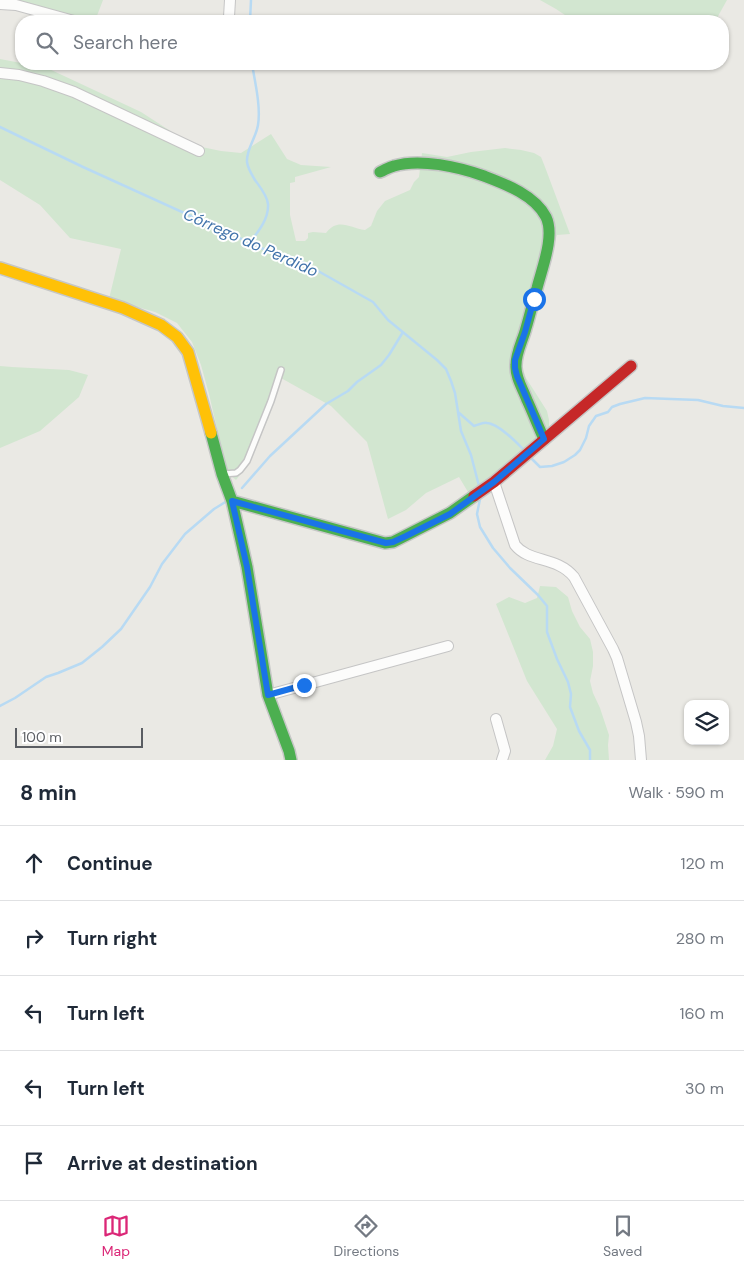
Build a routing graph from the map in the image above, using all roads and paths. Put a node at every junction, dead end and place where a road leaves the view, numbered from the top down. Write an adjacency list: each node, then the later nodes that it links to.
1 (230, 0): 4 (street)
2 (0, 4): 3 (street)
3 (52, 15)
4 (229, 15)
5 (0, 73): 6 (street)
6 (199, 151)
7 (380, 172): 11 (street)
8 (0, 268): 12 (street)
9 (631, 366): 11 (street)
10 (281, 370): 12 (lane)
11 (544, 439): 13 (street)
12 (222, 474): 14 (street)
13 (494, 482): 14 (street); 20 (street)
14 (232, 501): 16 (street)
15 (448, 646): 16 (street)
16 (268, 695): 18 (street)
17 (496, 720): 19 (street)
18 (291, 760)
19 (502, 760)
20 (641, 760)

